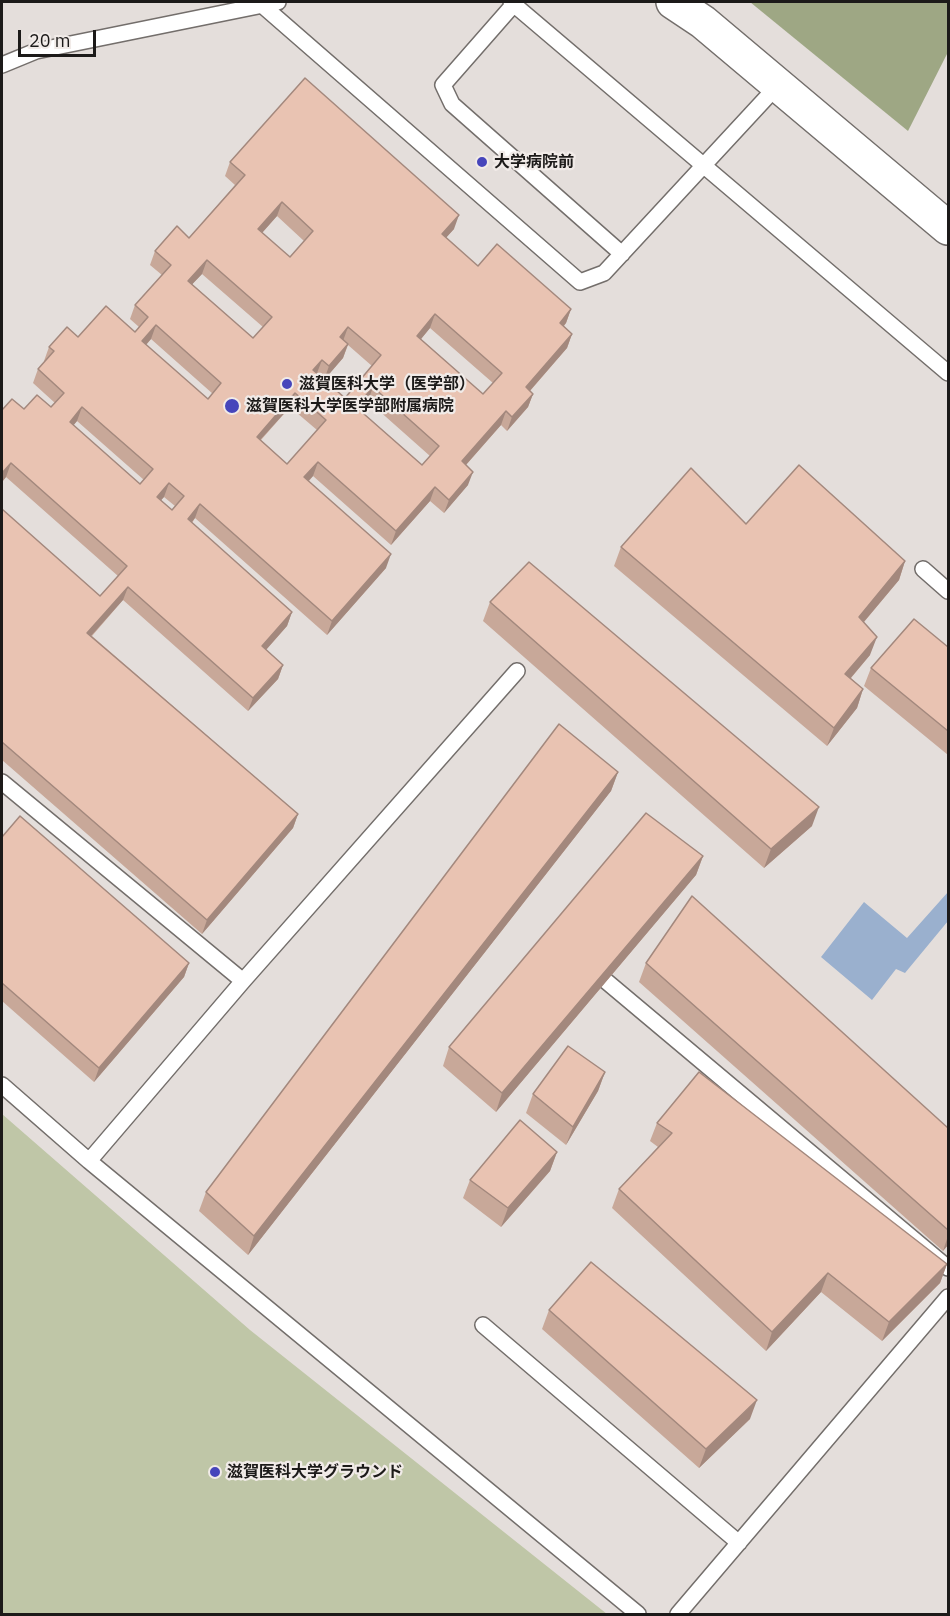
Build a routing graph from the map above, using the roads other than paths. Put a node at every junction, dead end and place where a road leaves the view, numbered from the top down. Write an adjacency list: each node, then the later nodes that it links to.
1 (673, 2): 5 (street)
2 (270, 3): 4 (lane); 8 (lane)
3 (513, 3): 6 (lane); 8 (lane)
4 (2, 66)
5 (779, 84): 6 (lane); 7 (street)
6 (704, 165): 8 (lane); 9 (lane)
7 (948, 228)
8 (622, 254)
9 (948, 373)
10 (923, 569): 11 (lane)
11 (948, 591)
12 (517, 671): 14 (lane)
13 (2, 782): 14 (lane)
14 (243, 981): 17 (lane)
15 (585, 994): 18 (lane)
16 (2, 1085): 17 (lane)
17 (89, 1161): 22 (lane)
18 (948, 1268)
19 (948, 1298): 21 (lane)
20 (483, 1325): 21 (lane)
21 (738, 1543): 23 (lane)
22 (638, 1614)
23 (678, 1614)

